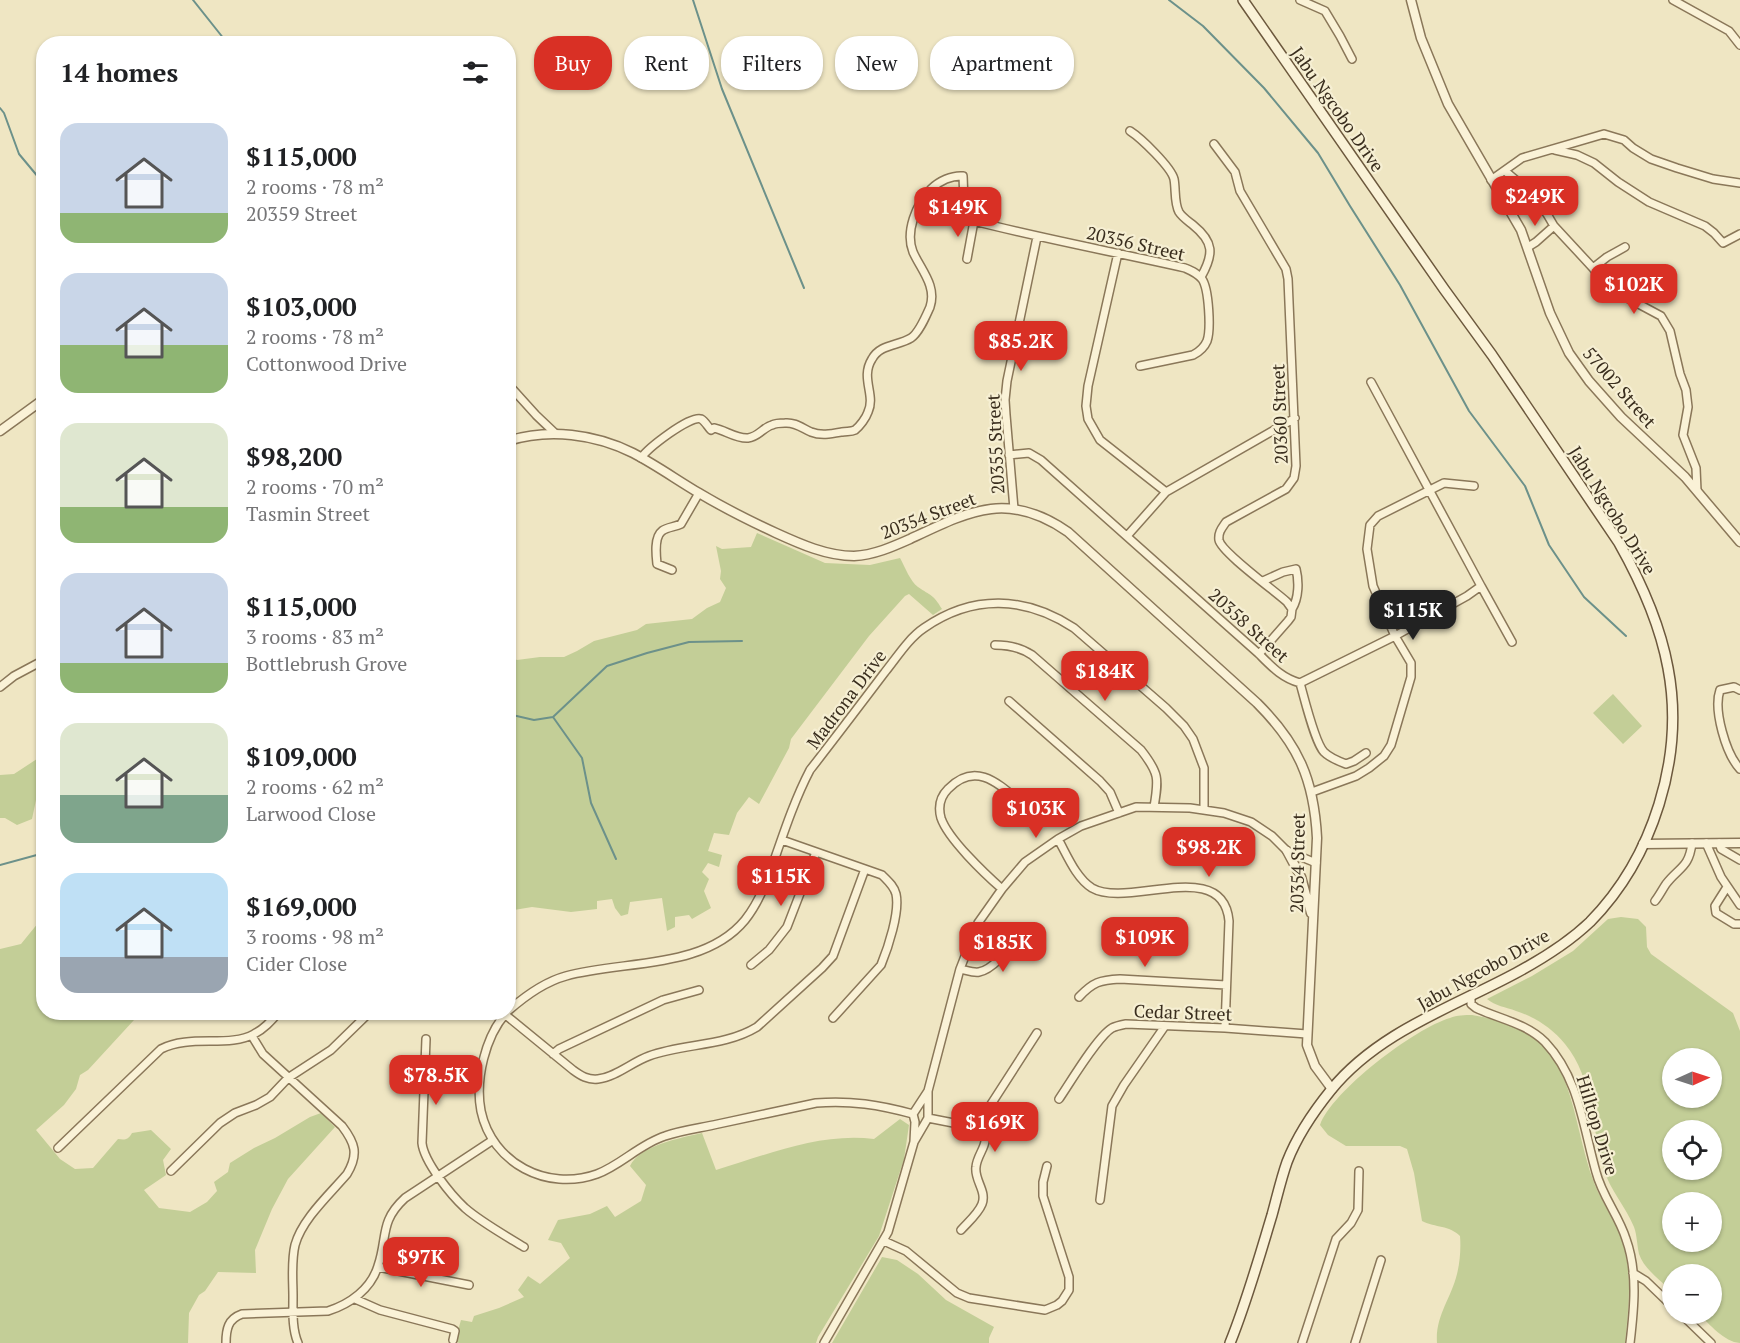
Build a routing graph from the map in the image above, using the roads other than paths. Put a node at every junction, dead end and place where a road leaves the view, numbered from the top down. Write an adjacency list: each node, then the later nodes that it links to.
1 (1243, 0): 67 (main road, Jabu Ngcobo Drive)
2 (1300, 0): 6 (street)
3 (1411, 0): 11 (street, 57002 Street)
4 (1673, 0): 5 (street)
5 (1740, 45)
6 (1352, 59)
7 (1130, 131): 22 (street)
8 (1214, 144): 27 (street, 20360 Street)
9 (1553, 150): 10 (street); 12 (street); 15 (street)
10 (1505, 171): 11 (street); 14 (street)
11 (1491, 180): 17 (street, 57002 Street)
12 (1740, 183)
13 (974, 222): 16 (street, 20356 Street); 20 (street); 32 (street)
14 (1554, 226): 17 (street); 21 (street)
15 (1740, 234)
16 (1037, 237): 19 (street, 20356 Street); 31 (street, 20355 Street)
17 (1528, 247): 35 (street, 57002 Street)
18 (1625, 247): 21 (street)
19 (1119, 253): 22 (street, 20356 Street); 36 (street)
20 (967, 259)
21 (1593, 268): 35 (street)
22 (1201, 277): 23 (street, 20356 Street)
23 (1140, 366)
24 (1371, 382): 34 (street)
25 (516, 393): 29 (street)
26 (36, 405): 28 (street)
27 (1295, 418): 36 (street); 42 (street, 20360 Street)
28 (0, 431)
29 (556, 434): 30 (street, 20354 Street); 32 (street, 20354 Street)
30 (516, 439)
31 (1009, 455): 38 (street, 20355 Street); 39 (street, 20358 Street)
32 (641, 458): 37 (street, 20354 Street)
33 (1474, 486): 34 (street)
34 (1430, 490): 43 (street); 45 (street)
35 (1697, 491): 40 (street, 57002 Street)
36 (1166, 492): 39 (street)
37 (699, 494): 38 (street, 20354 Street); 41 (street)
38 (1014, 509): 56 (street, 20354 Street)
39 (1127, 536): 48 (street, 20358 Street)
40 (1740, 542)
41 (672, 570)
42 (1263, 581): 44 (street, 20360 Street); 44 (street)
43 (1481, 586): 45 (street, 20358 Street); 46 (street)
44 (1292, 609): 48 (street)
45 (1395, 636): 50 (street, 20358 Street); 56 (street)
46 (1512, 642)
47 (995, 645): 57 (street)
48 (1259, 654): 50 (street, 20358 Street)
49 (36, 664): 51 (street)
50 (1300, 683): 54 (street)
51 (0, 687)
52 (1740, 690): 55 (street)
53 (1009, 701): 60 (street)
54 (1366, 753)
55 (1740, 769)
56 (1312, 792): 71 (street, 20354 Street)
57 (1154, 807): 59 (street); 60 (street)
58 (1030, 810): 74 (street)
59 (1204, 810): 62 (street, Madrona Drive); 68 (street)
60 (1119, 813): 61 (street)
61 (1058, 839): 74 (street); 82 (street)
62 (782, 840): 69 (street); 86 (street, Madrona Drive)
63 (1692, 843): 64 (street); 67 (street); 75 (street)
64 (1706, 843): 65 (street); 73 (street)
65 (1719, 843): 66 (street); 70 (street)
66 (1740, 843)
67 (1643, 844): 84 (main road, Jabu Ngcobo Drive)
68 (1287, 851): 71 (street); 78 (street)
69 (816, 852): 72 (street); 80 (street)
70 (1740, 860)
71 (1316, 863): 78 (street, 20354 Street)
72 (865, 868): 87 (street); 98 (street)
73 (1727, 887): 76 (street); 77 (street)
74 (1002, 889): 81 (street)
75 (1655, 901)
76 (1740, 905)
77 (1740, 924)
78 (1313, 925): 95 (street)
79 (1026, 928): 81 (street)
80 (751, 965)
81 (960, 969): 101 (street)
82 (1226, 985): 85 (street); 93 (street)
83 (699, 990): 98 (street)
84 (1471, 995): 100 (main road, Jabu Ngcobo Drive); 119 (street, Hilltop Drive)
85 (1079, 997)
86 (516, 1005)
87 (833, 1018)
88 (272, 1020): 96 (street)
89 (362, 1020): 99 (street)
90 (501, 1020): 106 (street, Madrona Drive)
91 (513, 1020): 98 (street)
92 (1165, 1026): 93 (street, Cedar Street); 102 (street, Cedar Street); 113 (street)
93 (1225, 1028): 95 (street, Cedar Street)
94 (1037, 1033): 105 (street)
95 (1307, 1034): 100 (street)
96 (252, 1036): 99 (street); 108 (street)
97 (426, 1039): 112 (street)
98 (553, 1054)
99 (288, 1078): 110 (street); 123 (street)
100 (1332, 1089): 129 (main road, Jabu Ngcobo Drive)
101 (928, 1091): 103 (street); 104 (street)
102 (1059, 1099)
103 (915, 1115): 104 (street); 104 (street); 106 (street, Madrona Drive); 107 (street)
104 (927, 1118): 105 (street); 107 (street)
105 (979, 1128): 114 (street)
106 (493, 1140): 112 (street)
107 (914, 1142): 115 (street)
108 (58, 1148)
109 (1047, 1166): 115 (street)
110 (171, 1171)
111 (1359, 1171): 130 (street)
112 (438, 1175): 116 (street); 118 (street)
113 (1100, 1200)
114 (961, 1230)
115 (884, 1241): 128 (street)
116 (524, 1247)
117 (1381, 1260): 131 (street)
118 (378, 1267): 120 (street); 122 (street)
119 (1633, 1273): 121 (street); 132 (street, Hilltop Drive)
120 (469, 1285)
121 (1662, 1296)
122 (355, 1299): 123 (street); 125 (street)
123 (293, 1312): 126 (street); 127 (street)
124 (1691, 1324): 133 (street)
125 (453, 1340)
126 (226, 1343)
127 (298, 1343)
128 (824, 1343)
129 (1230, 1343)
130 (1302, 1343)
131 (1355, 1343)
132 (1630, 1343)
133 (1711, 1343)

